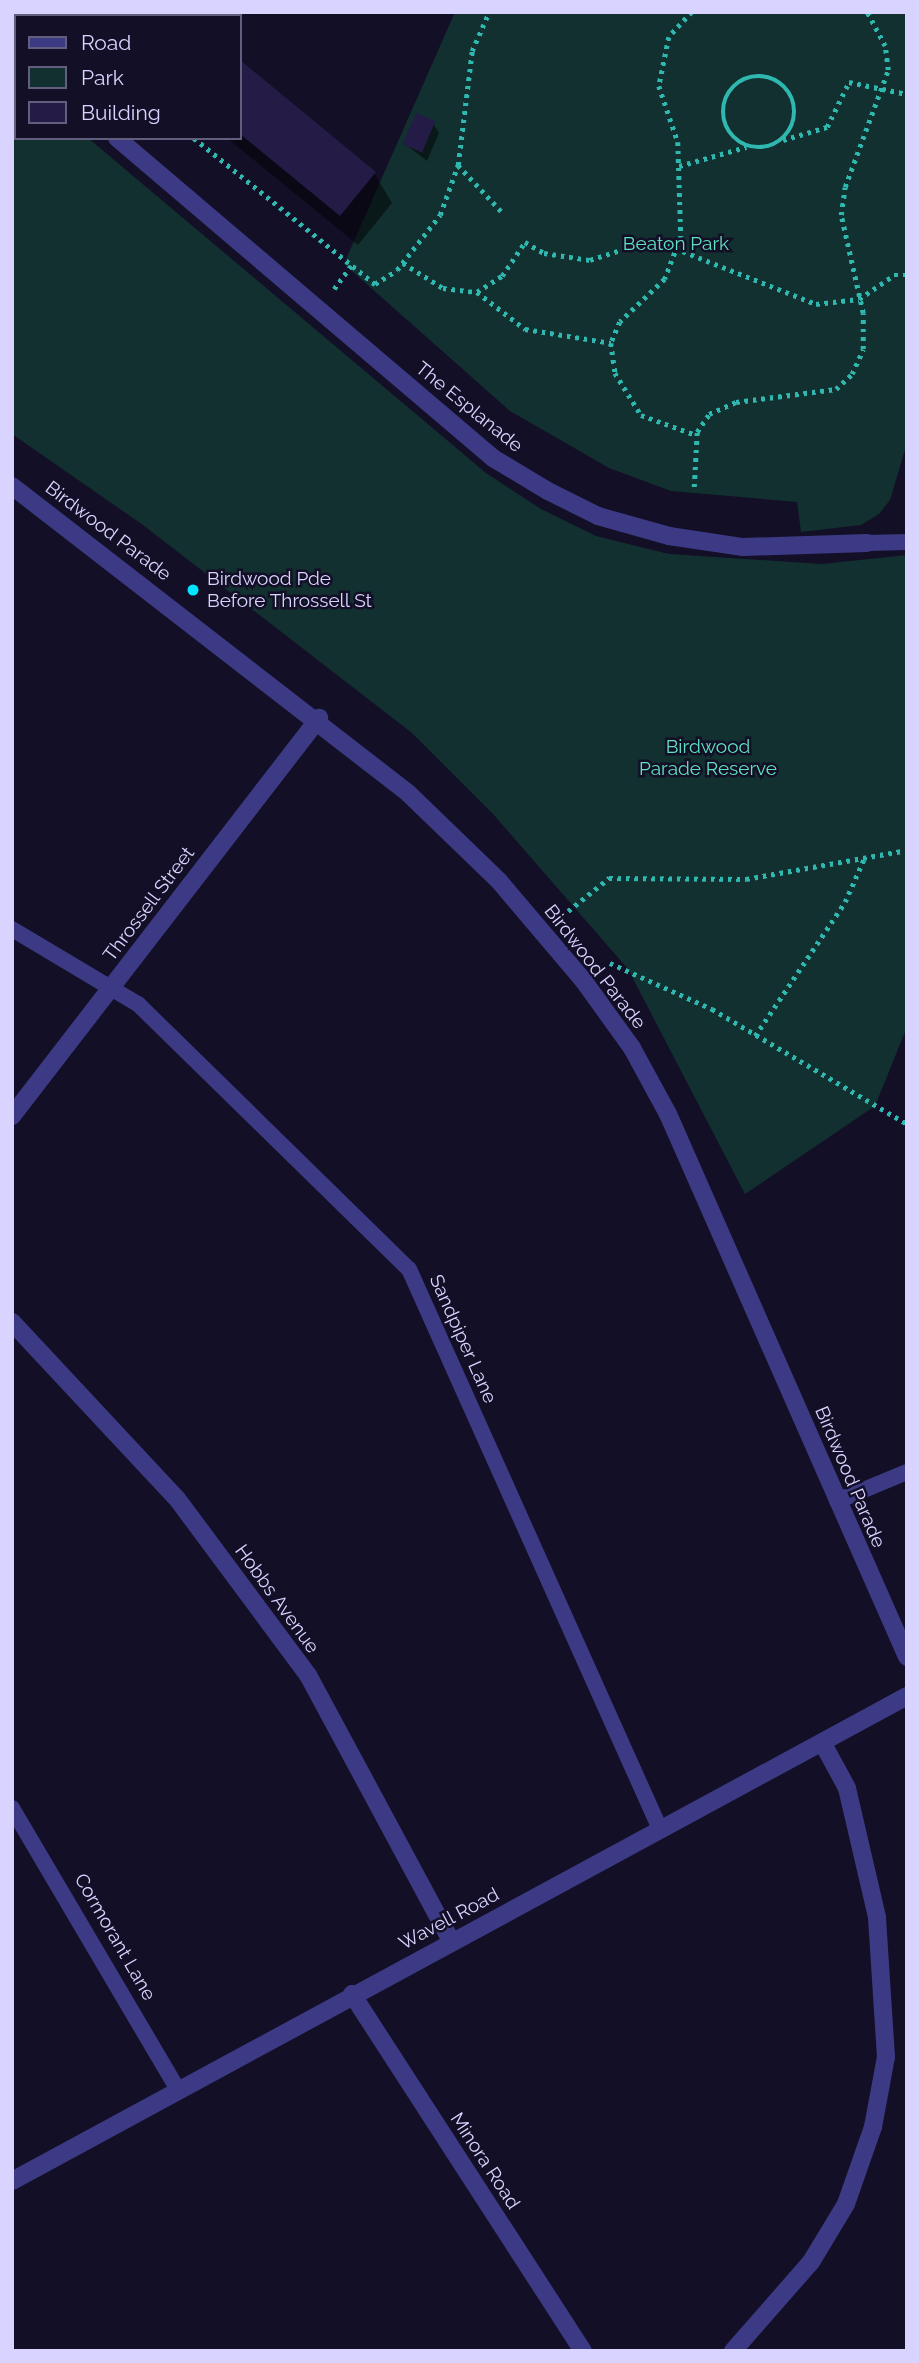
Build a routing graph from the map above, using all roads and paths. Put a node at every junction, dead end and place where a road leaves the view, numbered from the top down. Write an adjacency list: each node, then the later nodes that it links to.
1 (489, 12): 10 (path)
2 (692, 12): 11 (path)
3 (867, 12): 4 (path)
4 (884, 89): 5 (path); 8 (path); 17 (path)
5 (907, 94)
6 (119, 140): 23 (street, The Esplanade)
7 (196, 140): 14 (path)
8 (782, 140): 9 (path); 9 (path)
9 (747, 146): 11 (path)
10 (458, 165): 12 (path); 14 (path)
11 (680, 166): 13 (path)
12 (502, 212)
13 (679, 247): 16 (path); 17 (path); 18 (path)
14 (404, 263): 16 (path)
15 (907, 275): 17 (path)
16 (477, 292): 18 (path)
17 (859, 299): 19 (path)
18 (611, 343): 19 (path)
19 (696, 435): 21 (path)
20 (12, 486): 24 (street, Birdwood Parade)
21 (694, 487)
22 (907, 542): 23 (lane)
23 (867, 543)
24 (319, 718): 30 (street, Throssell Street); 36 (street, Birdwood Parade)
25 (907, 850): 26 (path)
26 (864, 858): 27 (path); 31 (path)
27 (568, 911)
28 (12, 929): 30 (lane, Sandpiper Lane)
29 (610, 963): 31 (path)
30 (109, 992): 32 (street, Throssell Street); 41 (lane, Sandpiper Lane)
31 (755, 1036): 33 (path)
32 (12, 1116)
33 (907, 1124)
34 (12, 1322): 42 (street, Hobbs Avenue)
35 (907, 1472): 36 (lane)
36 (837, 1501): 37 (street, Birdwood Parade)
37 (907, 1657)
38 (907, 1696): 39 (street, Wavell Road)
39 (822, 1742): 41 (street, Wavell Road); 47 (street)
40 (12, 1808): 44 (lane, Cormorant Lane)
41 (660, 1829): 42 (street, Wavell Road)
42 (451, 1941): 43 (street, Wavell Road)
43 (352, 1994): 44 (street, Wavell Road); 46 (street, Minora Road)
44 (178, 2090): 45 (street, Wavell Road)
45 (12, 2181)
46 (583, 2351)
47 (733, 2351)

